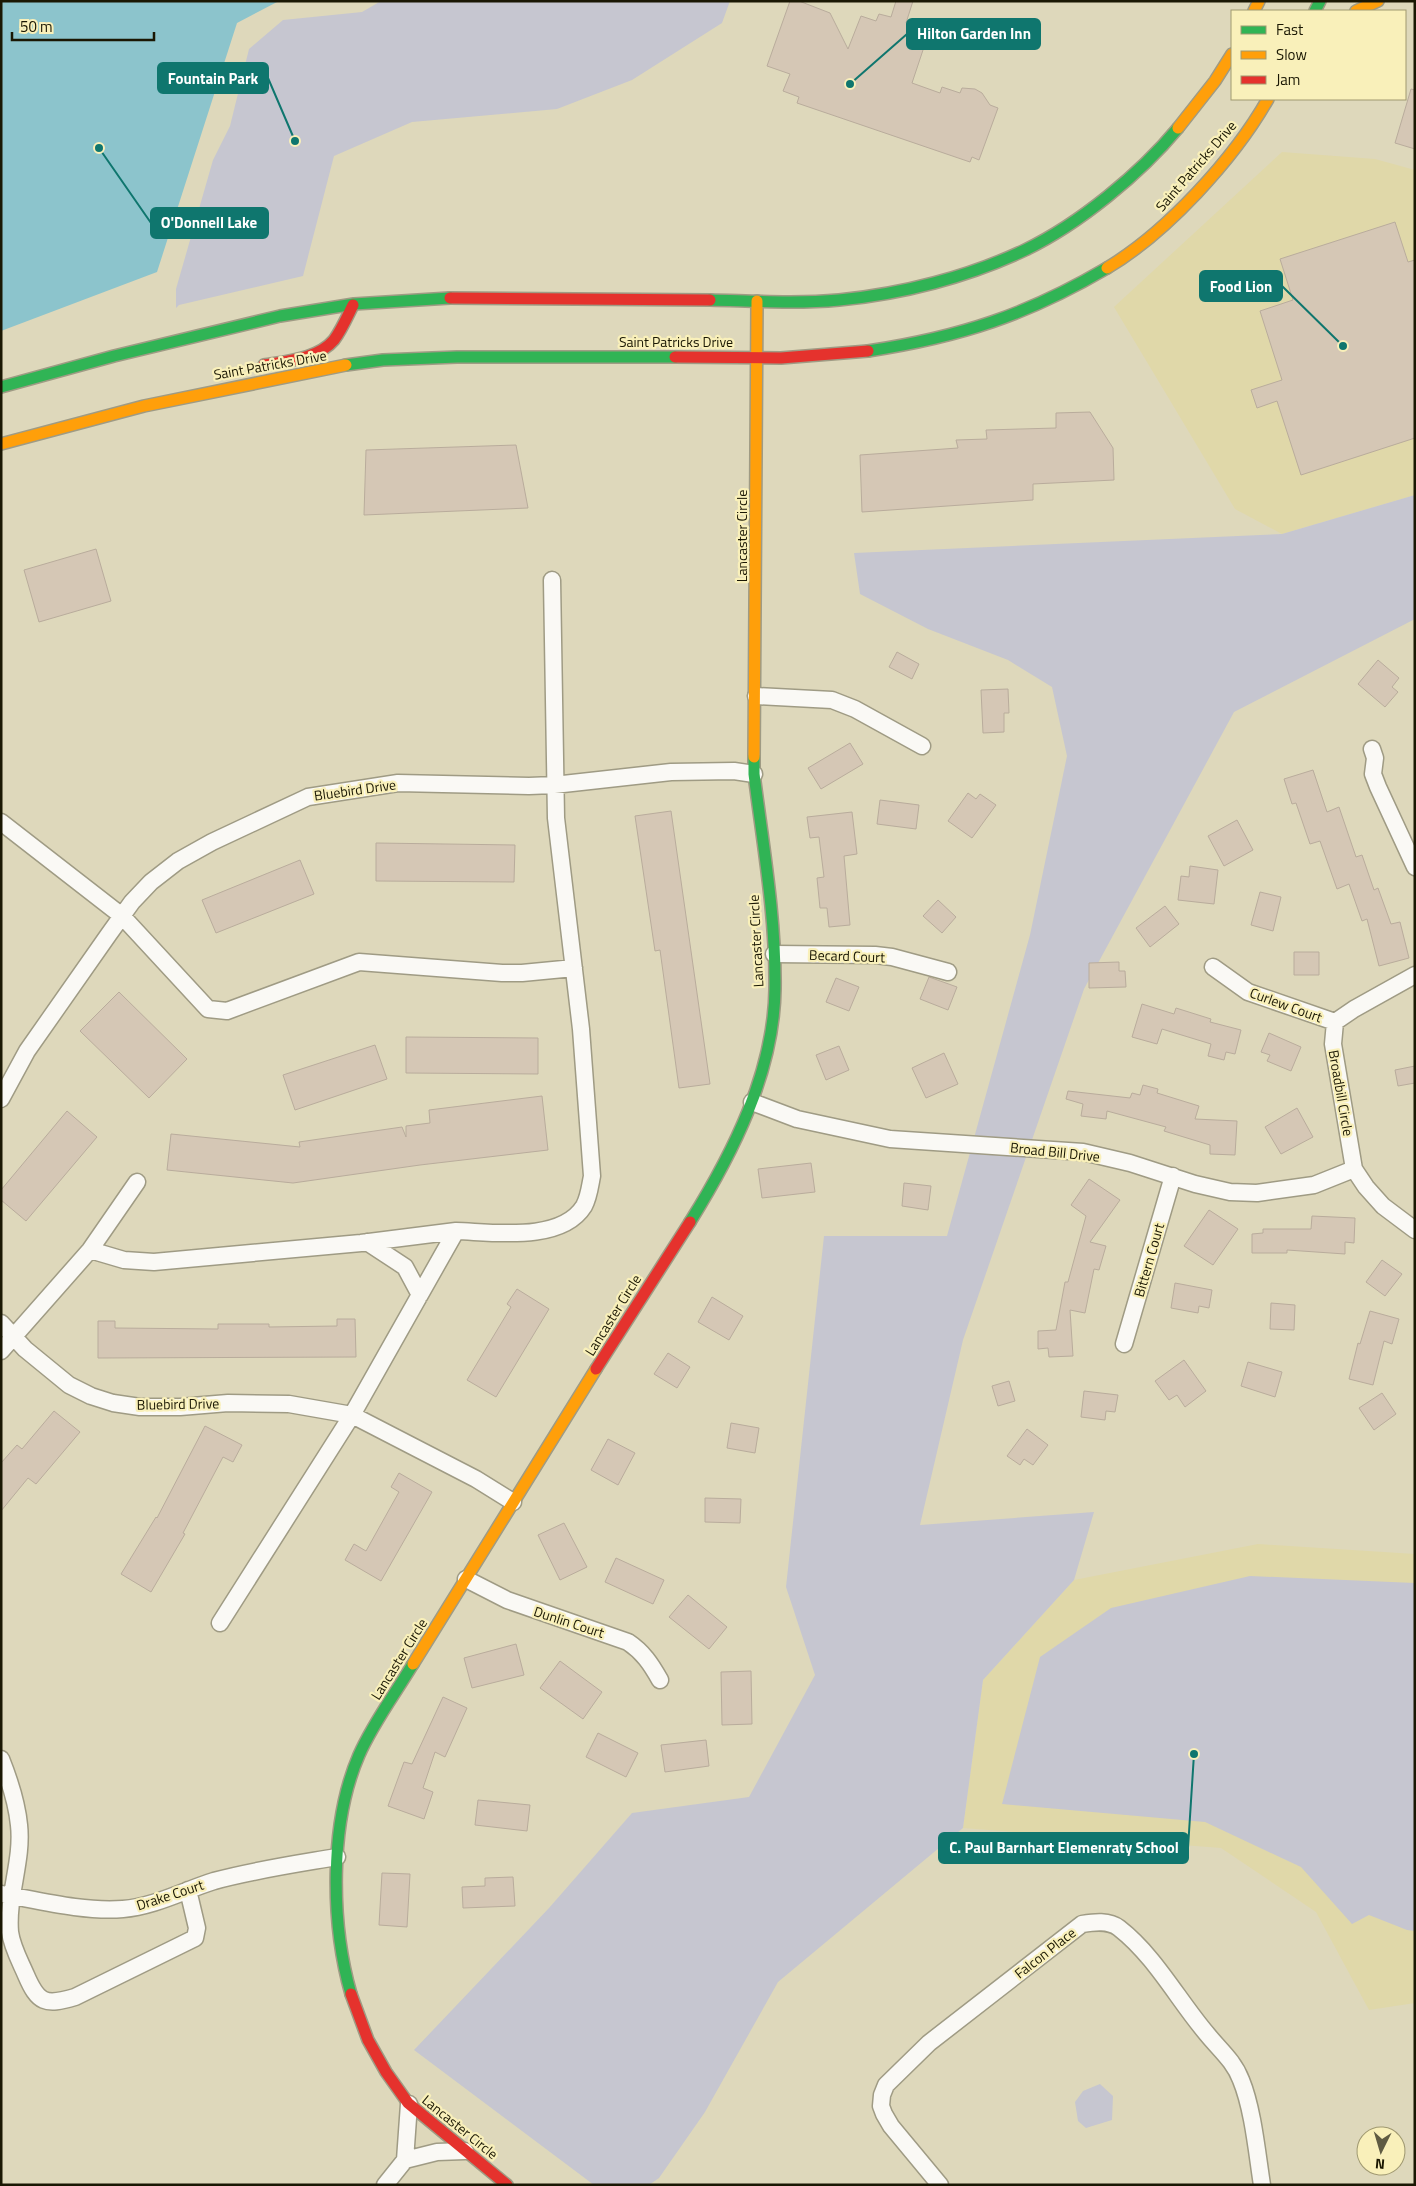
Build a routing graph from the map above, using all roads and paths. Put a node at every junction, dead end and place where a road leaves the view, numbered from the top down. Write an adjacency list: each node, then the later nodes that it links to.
1 (1378, 1): 2 (main road)
2 (1358, 10)
3 (1231, 56): 5 (main road)
4 (1267, 100): 7 (main road, Saint Patricks Drive)
5 (758, 301): 6 (main road); 7 (main road, Lancaster Circle)
6 (353, 305): 8 (main road); 9 (main road)
7 (756, 357): 10 (main road, Saint Patricks Drive); 12 (main road, Lancaster Circle)
8 (255, 367)
9 (1, 388)
10 (1, 444)
11 (552, 580): 16 (street)
12 (756, 696): 13 (street); 15 (main road, Lancaster Circle)
13 (922, 746)
14 (1372, 749): 18 (street)
15 (754, 774): 16 (street, Bluebird Drive); 20 (main road, Lancaster Circle)
16 (554, 785): 19 (street, Bluebird Drive); 22 (street)
17 (1, 822): 19 (street)
18 (1415, 867)
19 (122, 916): 22 (street); 26 (street, Bluebird Drive)
20 (774, 954): 23 (street, Becard Court); 27 (main road, Lancaster Circle)
21 (1214, 967): 25 (street, Curlew Court)
22 (574, 968): 32 (street)
23 (948, 972)
24 (1415, 975): 25 (street)
25 (1335, 1022): 28 (street, Broadbill Circle)
26 (1, 1099)
27 (752, 1102): 29 (street, Broad Bill Drive); 41 (main road, Lancaster Circle)
28 (1354, 1169): 29 (street, Broad Bill Drive); 31 (street, Broadbill Circle)
29 (1173, 1176): 38 (street, Bittern Court)
30 (137, 1182): 34 (street)
31 (1415, 1230)
32 (456, 1231): 33 (street); 35 (street)
33 (367, 1242): 34 (street); 35 (street)
34 (90, 1250): 37 (street)
35 (420, 1295): 40 (street)
36 (1, 1323): 37 (street, Bluebird Drive)
37 (14, 1337): 39 (street); 40 (street, Bluebird Drive)
38 (1124, 1344)
39 (1, 1351)
40 (352, 1415): 41 (street, Bluebird Drive); 43 (street)
41 (513, 1502): 42 (main road, Lancaster Circle)
42 (466, 1579): 44 (street, Dunlin Court); 46 (main road, Lancaster Circle)
43 (220, 1623)
44 (660, 1680)
45 (1, 1759): 48 (street)
46 (337, 1857): 47 (street, Drake Court); 49 (main road, Lancaster Circle)
47 (188, 1890): 48 (street, Drake Court); 48 (street)
48 (6, 1895)
49 (409, 2104): 50 (main road, Lancaster Circle); 51 (street)
50 (465, 2150): 51 (street); 53 (main road, Lancaster Circle)
51 (405, 2160): 52 (street)
52 (385, 2185)
53 (507, 2185)
54 (940, 2185): 55 (street, Falcon Place)
55 (1262, 2185)

